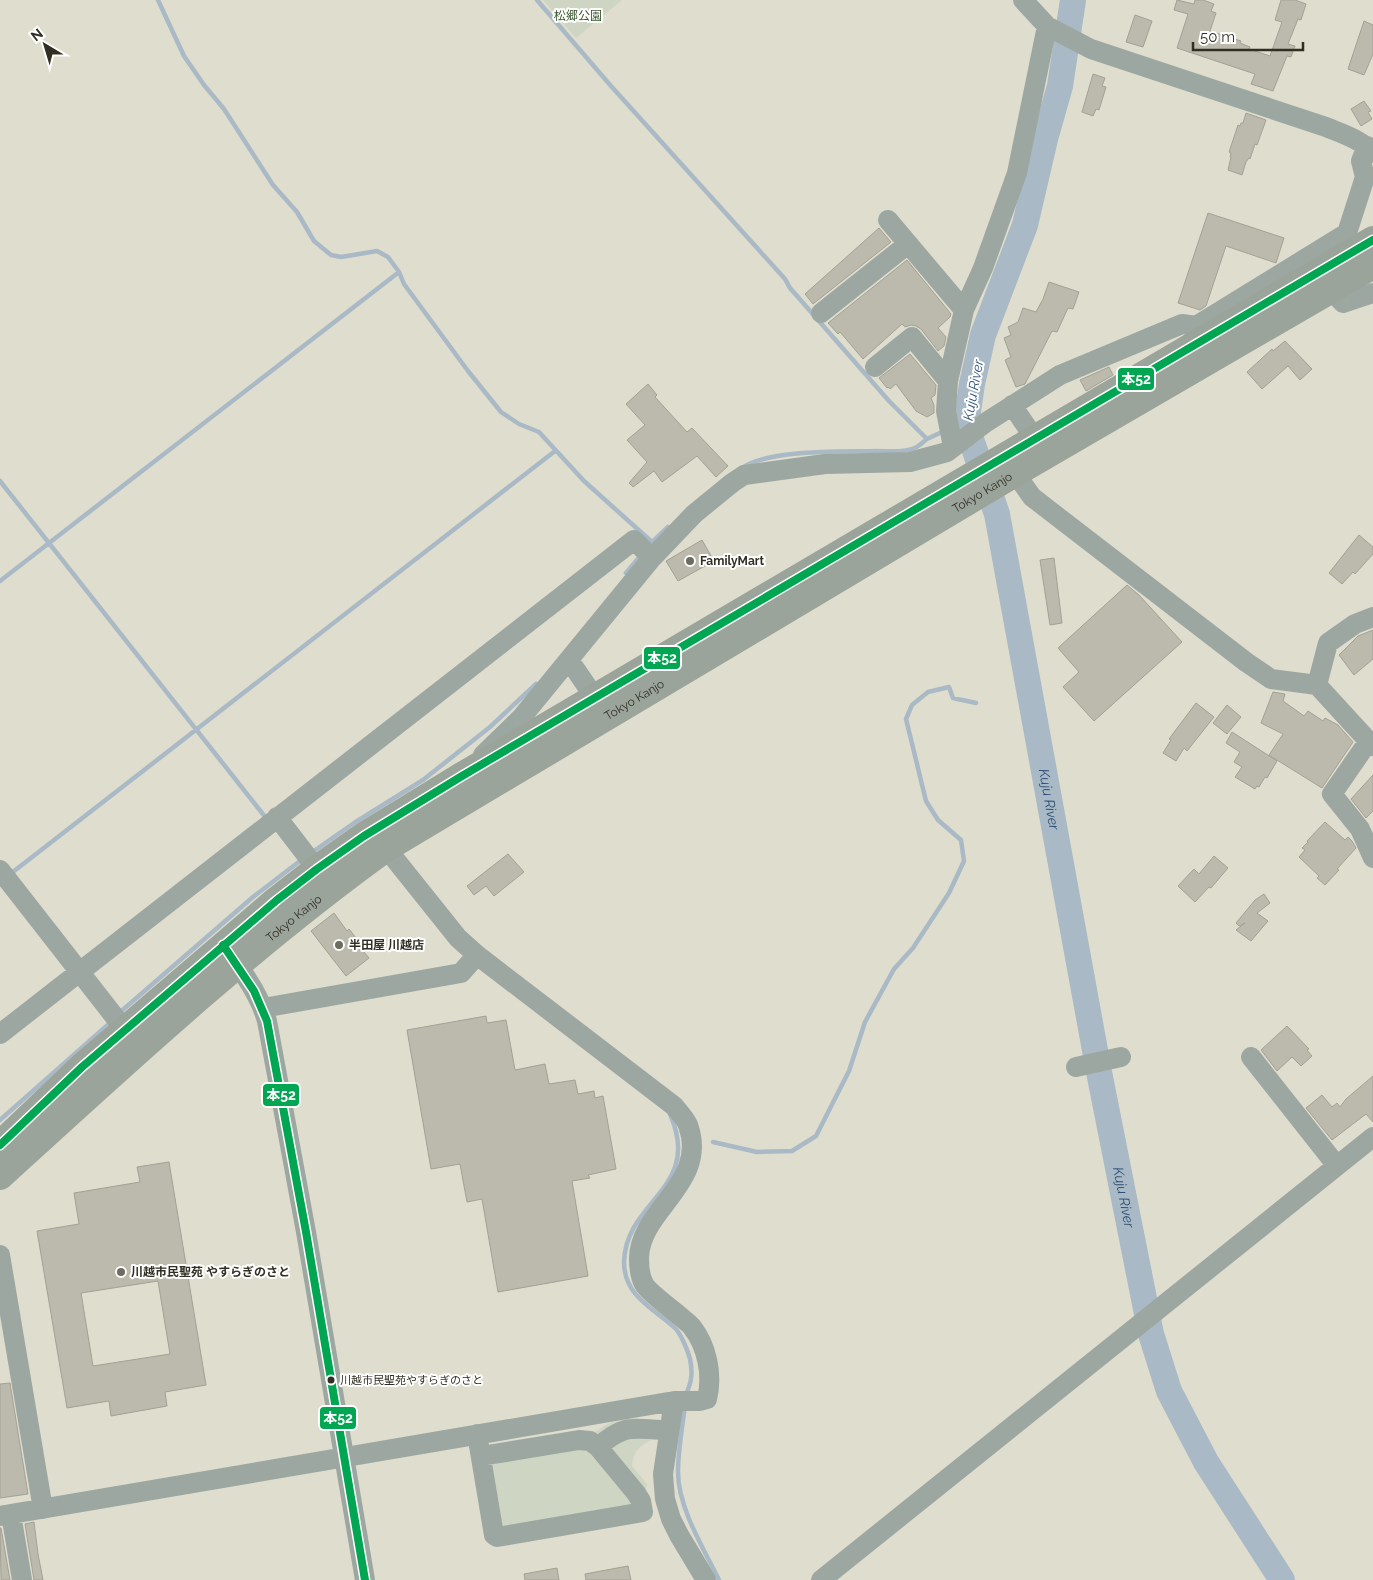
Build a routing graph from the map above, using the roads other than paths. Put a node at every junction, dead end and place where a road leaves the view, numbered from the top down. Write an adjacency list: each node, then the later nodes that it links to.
1 (1023, 0): 2 (street)
2 (1046, 26): 3 (street); 10 (street)
3 (1370, 150): 12 (street)
4 (888, 220): 6 (street)
5 (1373, 240): 12 (highway, Tokyo Kanjo)
6 (908, 244): 10 (street); 11 (street)
7 (1373, 265): 8 (highway, Tokyo Kanjo)
8 (1330, 289): 9 (street); 18 (highway, Tokyo Kanjo)
9 (1373, 293)
10 (964, 310): 14 (street)
11 (821, 314)
12 (1205, 330): 15 (street); 16 (highway, Tokyo Kanjo)
13 (875, 367): 14 (street)
14 (948, 382): 17 (street)
15 (1012, 405): 16 (street); 17 (street)
16 (1035, 439): 19 (highway, Tokyo Kanjo)
17 (950, 450): 19 (street); 20 (street)
18 (1015, 473): 19 (highway, Tokyo Kanjo); 23 (street)
19 (970, 488): 24 (highway, Tokyo Kanjo); 28 (highway, Tokyo Kanjo)
20 (652, 558): 22 (street); 27 (street)
21 (1373, 617): 23 (street)
22 (569, 660): 24 (street); 26 (street)
23 (1317, 685): 25 (street)
24 (595, 698): 26 (highway, Tokyo Kanjo)
25 (1371, 744): 29 (street)
26 (462, 776): 30 (highway, Tokyo Kanjo)
27 (277, 817): 30 (street); 34 (street)
28 (386, 848): 32 (highway, Tokyo Kanjo); 33 (street)
29 (1373, 858)
30 (317, 869): 32 (highway, Tokyo Kanjo)
31 (0, 870): 34 (street)
32 (230, 955): 35 (street); 36 (highway, Tokyo Kanjo); 44 (highway, Tokyo Kanjo)
33 (474, 959): 35 (street); 47 (street)
34 (81, 972): 36 (street); 37 (street)
35 (264, 1008): 52 (street)
36 (125, 1030): 42 (highway, Tokyo Kanjo)
37 (0, 1034)
38 (1251, 1057): 43 (street)
39 (1121, 1058): 40 (street)
40 (1076, 1067)
41 (1373, 1137): 43 (street)
42 (0, 1146)
43 (1337, 1166): 60 (street)
44 (0, 1176)
45 (0, 1255): 46 (street)
46 (3, 1284): 53 (street)
47 (681, 1401): 48 (street); 49 (street)
48 (669, 1430): 50 (street); 54 (street)
49 (477, 1434): 51 (street); 52 (street)
50 (598, 1447): 51 (street); 55 (street)
51 (481, 1456): 55 (street)
52 (344, 1457): 53 (street); 58 (street)
53 (43, 1509): 56 (street)
54 (668, 1509): 55 (street); 59 (street)
55 (643, 1512)
56 (6, 1515): 57 (street)
57 (22, 1580)
58 (365, 1580)
59 (706, 1580)
60 (821, 1580)

